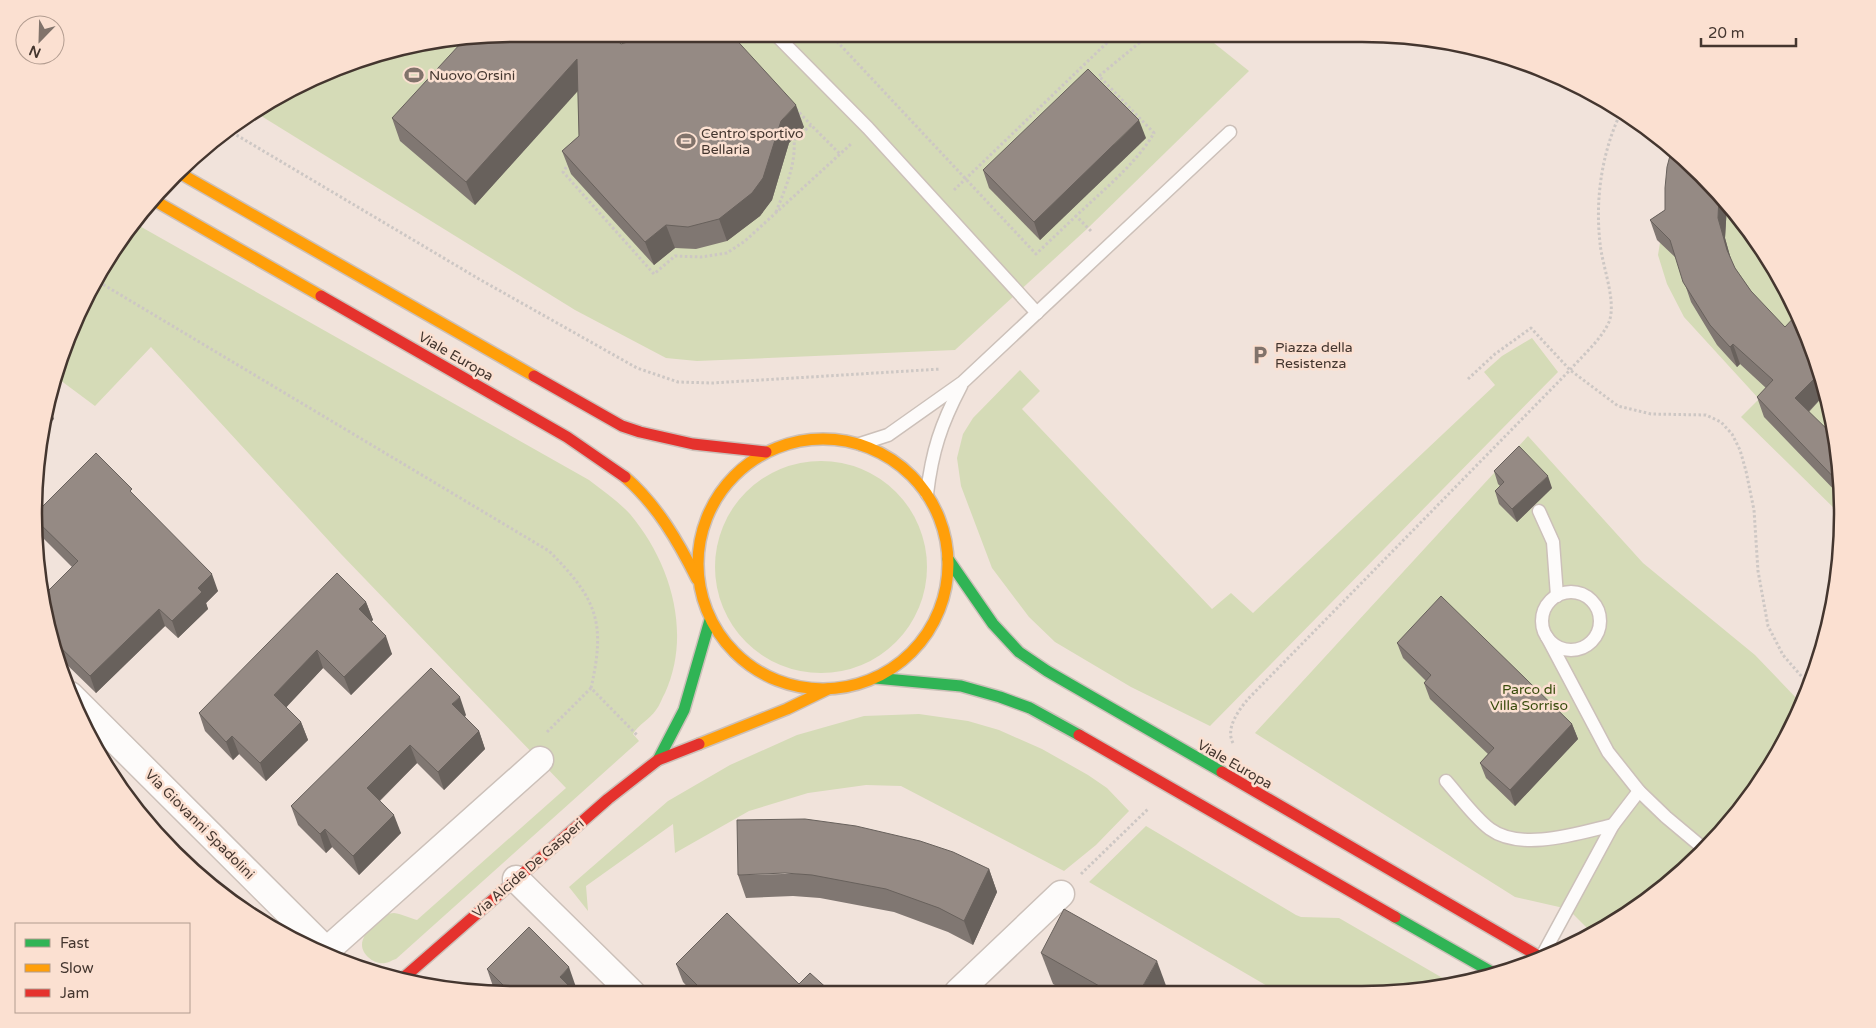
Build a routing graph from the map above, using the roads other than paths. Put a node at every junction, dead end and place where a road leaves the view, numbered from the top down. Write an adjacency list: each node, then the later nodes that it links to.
1 (784, 42): 5 (lane)
2 (1230, 132): 5 (lane)
3 (186, 176): 8 (main road, Viale Europa)
4 (160, 203): 12 (main road, Viale Europa)
5 (1037, 313): 6 (lane)
6 (963, 382): 7 (lane); 9 (lane)
7 (860, 444): 8 (main road, Viale Europa); 9 (main road, Viale Europa)
8 (766, 452): 12 (main road, Viale Europa)
9 (927, 494): 11 (main road, Viale Europa)
10 (1540, 511): 13 (lane)
11 (948, 559): 18 (main road, Viale Europa); 32 (main road, Viale Europa)
12 (698, 582): 14 (main road, Viale Europa)
13 (1557, 596): 15 (lane); 16 (lane)
14 (710, 620): 19 (main road, Viale Europa); 22 (main road, Via Alcide De Gasperi)
15 (1547, 637): 16 (lane); 17 (lane)
16 (1572, 651): 17 (lane)
17 (1564, 671): 24 (lane)
18 (875, 678): 19 (main road, Viale Europa); 33 (main road, Viale Europa)
19 (828, 689): 22 (main road, Via Alcide De Gasperi)
20 (85, 710): 29 (street, Via Giovanni Spadolini)
21 (540, 760): 31 (street)
22 (658, 760): 27 (main road, Via Alcide De Gasperi)
23 (1446, 781): 25 (lane)
24 (1639, 791): 25 (lane); 26 (lane)
25 (1613, 825): 30 (lane)
26 (1698, 844)
27 (516, 879): 34 (main road, Via Alcide De Gasperi); 35 (street)
28 (1061, 894): 36 (street)
29 (318, 943)
30 (1546, 948)
31 (331, 949)
32 (1534, 953)
33 (1485, 969)
34 (409, 973)
35 (625, 986)
36 (964, 986)

